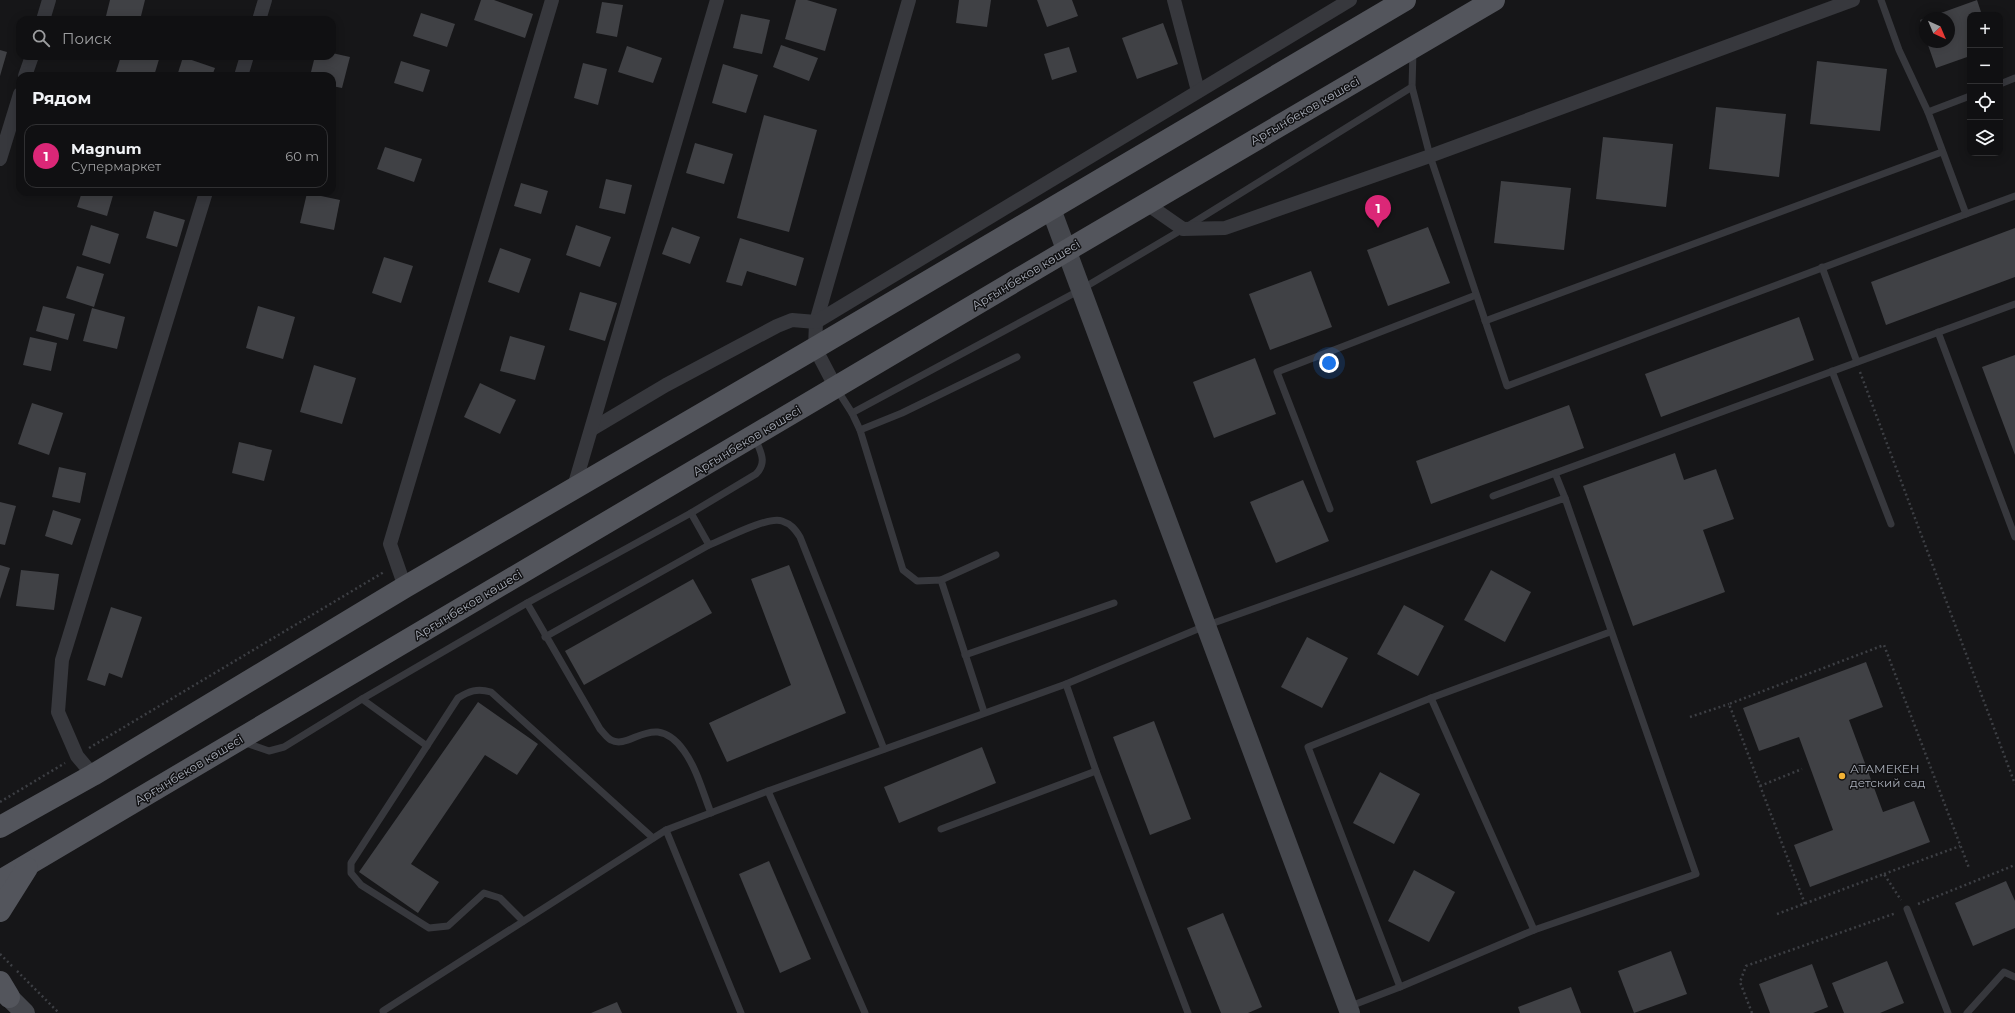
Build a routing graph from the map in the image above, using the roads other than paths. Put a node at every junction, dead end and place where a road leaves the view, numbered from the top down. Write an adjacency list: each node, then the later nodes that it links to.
1 (49, 0): 12 (street)
2 (265, 0): 13 (street)
3 (552, 0): 63 (street)
4 (717, 0): 49 (street)
5 (909, 0): 41 (street)
6 (1174, 0): 22 (street)
7 (1350, 0): 22 (street)
8 (1405, 0): 32 (main road)
9 (1494, 0): 14 (main road, Арғынбеков көшесі)
10 (1853, 0): 27 (street)
11 (1881, 0): 25 (lane)
12 (44, 16)
13 (259, 16)
14 (1413, 48): 21 (lane); 31 (main road, Арғынбеков көшесі)
15 (31, 60): 17 (street)
16 (247, 60): 18 (street)
17 (27, 72)
18 (242, 72)
19 (2015, 78): 20 (lane)
20 (2003, 83)
21 (1412, 88): 27 (lane); 34 (lane)
22 (1198, 91): 41 (street)
23 (1967, 97): 25 (lane)
24 (16, 107): 28 (street)
25 (1928, 112): 26 (lane)
26 (1942, 152): 33 (lane); 40 (lane)
27 (1430, 156): 34 (street); 38 (lane)
28 (0, 160)
29 (205, 196): 78 (street)
30 (2015, 196): 33 (lane)
31 (1148, 204): 34 (street); 35 (main road, Арғынбеков көшесі)
32 (1050, 209): 35 (street); 43 (main road)
33 (1966, 214): 36 (lane)
34 (1183, 229): 37 (lane)
35 (1066, 251): 37 (street); 47 (main road, Арғынбеков көшесі)
36 (1822, 267): 40 (lane); 45 (lane)
37 (1080, 290): 48 (lane); 66 (street)
38 (1476, 295): 40 (lane); 56 (lane)
39 (2015, 304): 42 (lane)
40 (1485, 321)
41 (816, 322): 43 (street); 49 (street)
42 (1938, 332): 45 (lane); 59 (lane)
43 (815, 348): 47 (street); 53 (main road)
44 (1017, 357): 50 (lane)
45 (1857, 362): 46 (lane)
46 (1832, 372): 52 (lane); 58 (lane)
47 (836, 388): 48 (lane); 51 (main road, Арғынбеков көшесі)
48 (852, 413): 50 (lane)
49 (592, 429): 53 (street)
50 (860, 430): 62 (lane)
51 (755, 436): 57 (lane); 74 (main road, Арғынбеков көшесі)
52 (1555, 473): 54 (lane); 55 (lane)
53 (574, 487): 63 (main road)
54 (1493, 496)
55 (1564, 498): 66 (lane); 67 (lane)
56 (1330, 509)
57 (691, 513): 60 (lane); 64 (lane)
58 (1891, 524)
59 (2015, 537)
60 (709, 545): 68 (lane); 76 (lane)
61 (996, 555): 62 (lane)
62 (941, 580): 69 (lane)
63 (405, 587): 78 (main road)
64 (527, 603): 68 (lane); 72 (lane)
65 (1114, 603): 69 (lane)
66 (1205, 626): 70 (lane); 95 (street)
67 (1610, 632): 71 (lane); 90 (lane)
68 (545, 637): 80 (lane)
69 (965, 655): 73 (lane)
70 (1066, 684): 73 (lane); 77 (lane)
71 (1431, 698): 90 (lane); 92 (lane)
72 (362, 699): 74 (lane); 75 (lane)
73 (984, 712): 76 (lane)
74 (239, 740): 85 (main road, Арғынбеков көшесі)
75 (427, 746): 84 (lane); 89 (lane)
76 (884, 749): 79 (lane)
77 (1096, 771): 82 (lane); 99 (lane)
78 (93, 775): 81 (main road)
79 (768, 791): 80 (lane); 96 (lane)
80 (711, 813): 83 (lane)
81 (0, 827)
82 (941, 829)
83 (666, 830): 84 (lane); 98 (lane)
84 (654, 838): 89 (lane)
85 (30, 864): 86 (main road, Арғынбеков көшесі); 88 (main road)
86 (0, 881)
87 (1907, 909): 100 (lane)
88 (0, 911)
89 (523, 921): 94 (lane)
90 (1534, 930): 92 (lane)
91 (2015, 977): 101 (lane)
92 (1400, 987): 95 (lane)
93 (3, 989): 97 (street)
94 (387, 1010)
95 (1349, 1010)
96 (863, 1012)
97 (25, 1013)
98 (741, 1013)
99 (1188, 1013)
100 (1948, 1013)
101 (1968, 1013)

